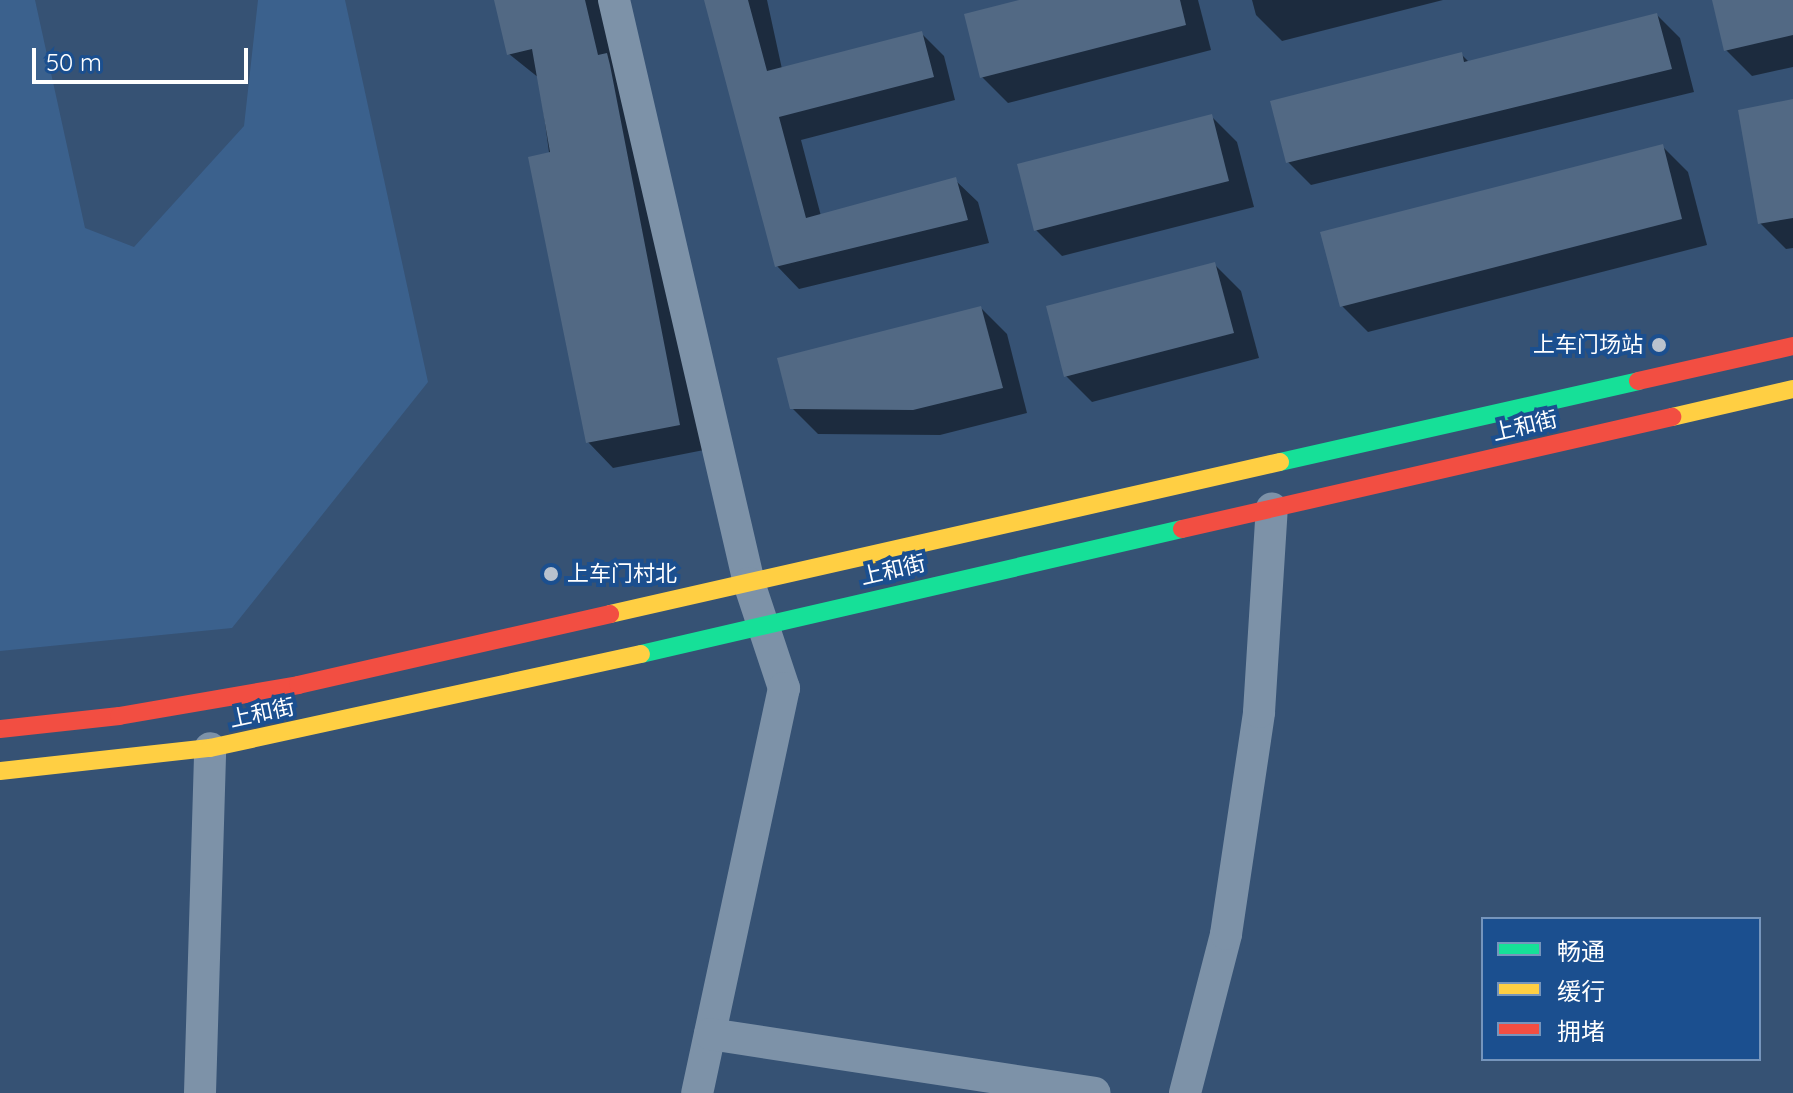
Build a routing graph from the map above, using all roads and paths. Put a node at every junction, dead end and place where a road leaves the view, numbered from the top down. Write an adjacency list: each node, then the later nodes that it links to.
1 (614, 0): 5 (street)
2 (1793, 346): 5 (street, 上和街)
3 (1793, 389): 4 (street, 上和街)
4 (1272, 508): 6 (street, 上和街); 14 (street)
5 (749, 583): 6 (street); 7 (street, 上和街)
6 (763, 624): 8 (street, 上和街); 10 (street)
7 (0, 729)
8 (210, 748): 9 (street, 上和街); 11 (street)
9 (0, 771)
10 (710, 1034): 12 (street); 13 (street)
11 (200, 1093)
12 (697, 1093)
13 (1094, 1093)
14 (1185, 1093)

